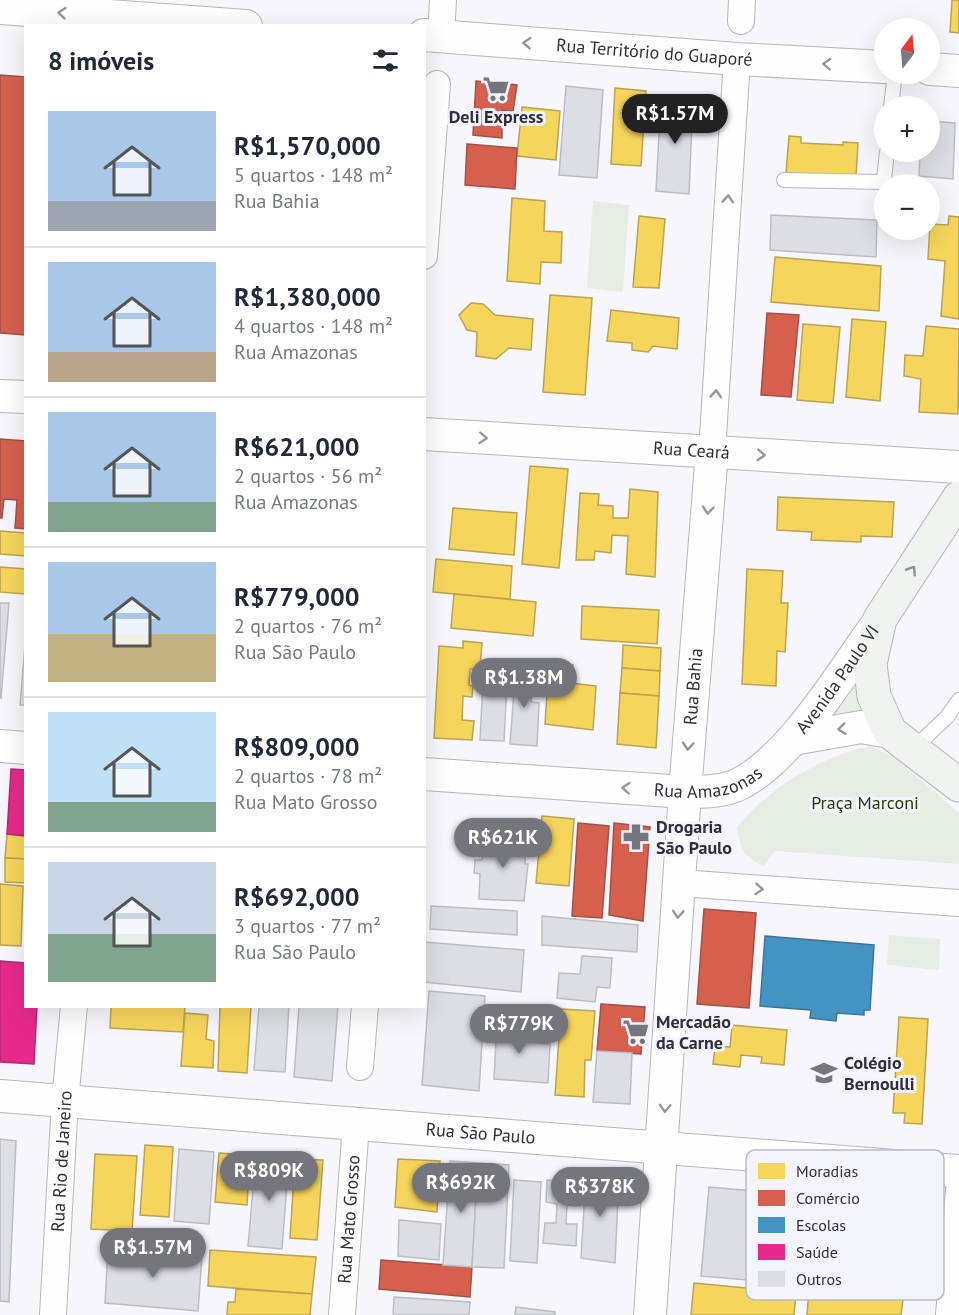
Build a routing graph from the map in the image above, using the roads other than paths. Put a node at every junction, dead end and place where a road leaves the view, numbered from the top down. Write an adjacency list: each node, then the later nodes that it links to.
1 (443, 0): 5 (street)
2 (0, 9): 3 (street, one-way to 2)
3 (144, 23): 4 (street)
4 (178, 24)
5 (433, 36): 6 (street, Rua Território do Guaporé, one-way to 5)
6 (737, 59): 7 (street, Rua Território do Guaporé, one-way to 6); 17 (street, Rua Bahia, one-way to 6)
7 (874, 66)
8 (940, 70): 9 (street)
9 (959, 71)
10 (436, 84): 13 (street)
11 (886, 162): 12 (lane)
12 (784, 180)
13 (426, 227)
14 (0, 396): 15 (street)
15 (24, 398)
16 (426, 434): 17 (street, Rua Ceará, one-way to 17)
17 (712, 452): 18 (street, Rua Ceará, one-way to 18); 28 (street, Rua Bahia, one-way to 28)
18 (959, 467)
19 (959, 498): 20 (main road, Avenida Paulo VI, one-way to 19)
20 (880, 620): 22 (street, Avenida Paulo VI); 23 (main road, Avenida Paulo VI)
21 (956, 710): 23 (lane)
22 (793, 739): 23 (street, one-way to 22); 28 (street, Rua Amazonas)
23 (901, 741): 27 (main road)
24 (0, 746): 25 (street)
25 (24, 748)
26 (426, 774): 28 (street, Rua Amazonas, one-way to 26)
27 (959, 785)
28 (685, 792): 29 (street, Rua Bahia)
29 (680, 883): 30 (street, one-way to 30); 37 (street, Rua Bahia, one-way to 37)
30 (959, 903)
31 (74, 1008): 35 (street, Rua Rio de Janeiro)
32 (365, 1008): 33 (street)
33 (360, 1067)
34 (0, 1096): 35 (street, Rua São Paulo)
35 (65, 1101): 36 (street, Rua São Paulo); 42 (street, Rua Rio de Janeiro)
36 (356, 1124): 37 (street, Rua São Paulo); 43 (street, Rua Mato Grosso)
37 (663, 1148): 38 (street, Rua São Paulo); 44 (street, Rua Bahia)
38 (746, 1155)
39 (944, 1171): 40 (street, Rua São Paulo)
40 (959, 1172)
41 (959, 1190): 45 (street)
42 (53, 1315)
43 (342, 1315)
44 (650, 1315)
45 (949, 1315)

